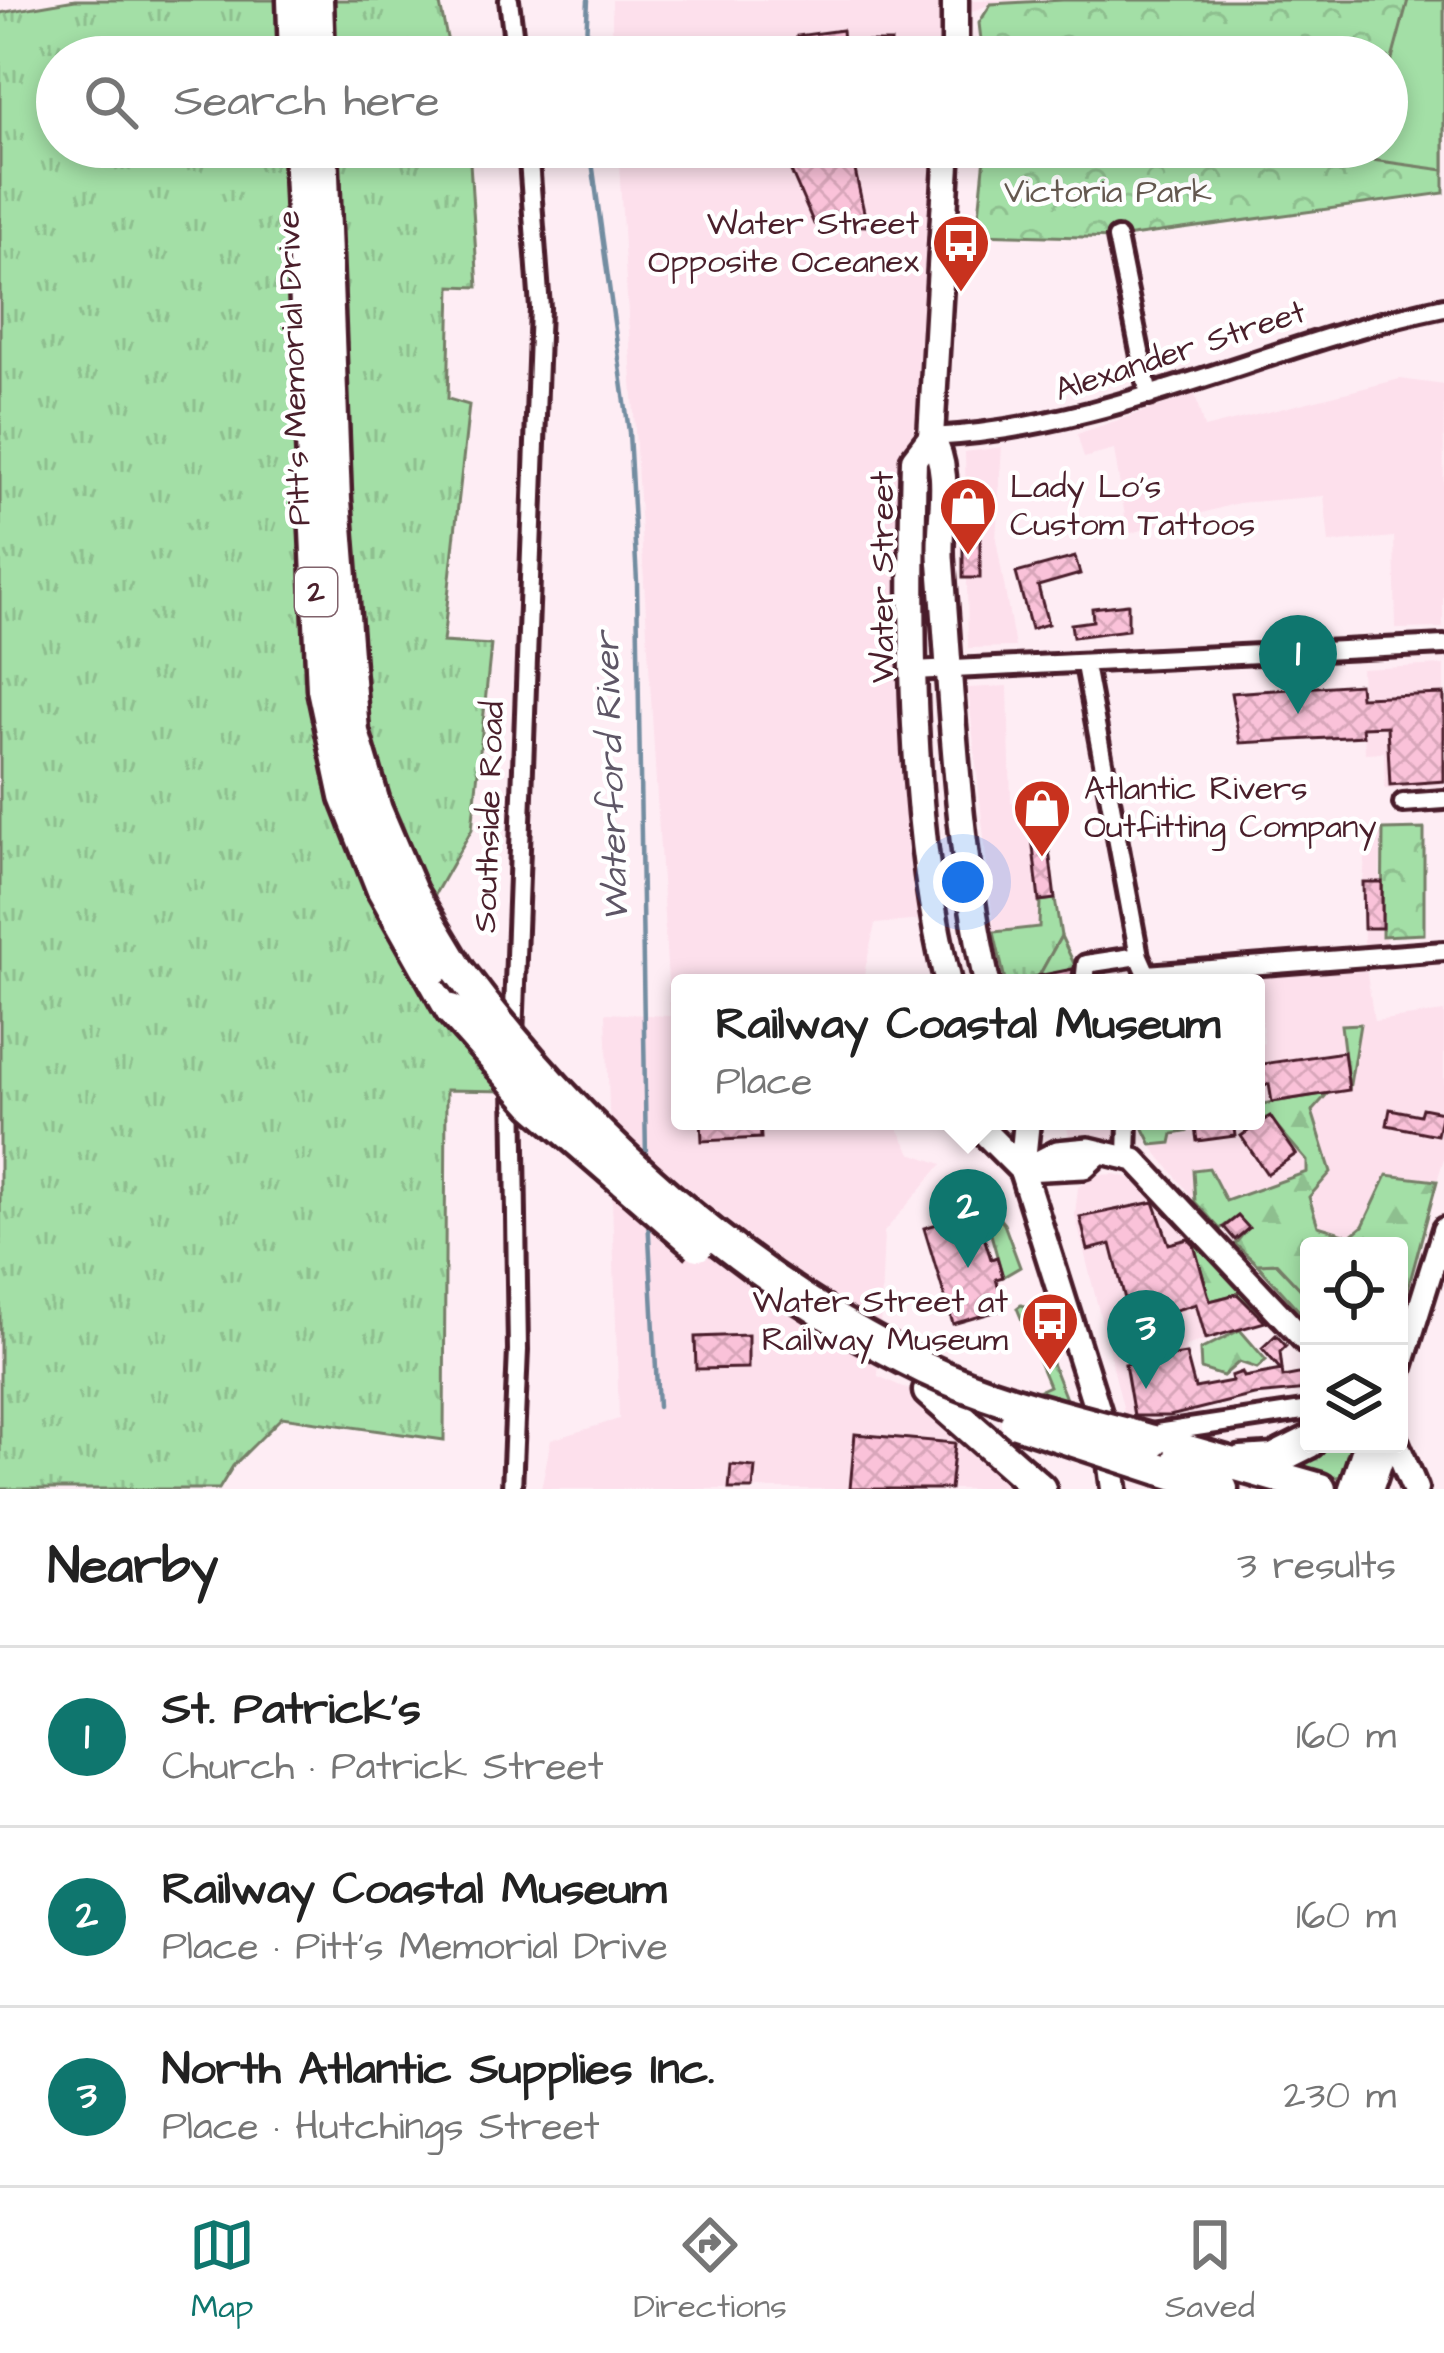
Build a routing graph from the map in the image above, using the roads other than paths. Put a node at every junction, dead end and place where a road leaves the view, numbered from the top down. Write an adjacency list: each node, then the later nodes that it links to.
1 (293, 0): 5 (highway)
2 (316, 0): 6 (highway)
3 (509, 0): 7 (street)
4 (955, 0): 8 (main road)
5 (295, 36)
6 (318, 36)
7 (513, 36)
8 (955, 36)
9 (300, 168): 38 (highway, Pitt's Memorial Drive / 2, bridge)
10 (323, 168): 45 (highway, Pitt's Memorial Drive / 2, bridge)
11 (530, 168): 46 (street, Southside Road)
12 (947, 168): 16 (main road)
13 (1117, 238): 15 (street)
14 (1444, 307): 15 (street, Alexander Street)
15 (1149, 396): 16 (street, Alexander Street)
16 (931, 437): 19 (main road, Water Street); 20 (main road, Water Street)
17 (1444, 645): 18 (street)
18 (1084, 664): 19 (street); 24 (street)
19 (952, 670): 20 (street); 26 (main road, Water Street)
20 (914, 671): 25 (main road, Water Street)
21 (1444, 800): 22 (street)
22 (1403, 803)
23 (1444, 951): 29 (street)
24 (1139, 956): 27 (street); 28 (street)
25 (947, 974)
26 (985, 974)
27 (1084, 974)
28 (1151, 974)
29 (1187, 974)
30 (986, 1130): 34 (main road)
31 (1026, 1130): 34 (main road)
32 (1128, 1130): 33 (street)
33 (1127, 1157): 34 (street); 36 (street)
34 (1022, 1170): 40 (main road)
35 (1444, 1229): 37 (street)
36 (1300, 1335)
37 (1408, 1345)
38 (929, 1391): 45 (highway, Pitt's Memorial Drive / 2, bridge); 47 (highway)
39 (1300, 1411): 40 (street)
40 (1108, 1443): 48 (main road)
41 (1300, 1446): 45 (highway)
42 (1362, 1453): 50 (street)
43 (1387, 1453): 51 (street)
44 (1396, 1453): 52 (main road)
45 (1223, 1475): 49 (highway, Pitt's Memorial Drive / 2)
46 (512, 1489)
47 (1040, 1489)
48 (1114, 1489)
49 (1320, 1489)
50 (1350, 1489)
51 (1372, 1489)
52 (1414, 1489)

